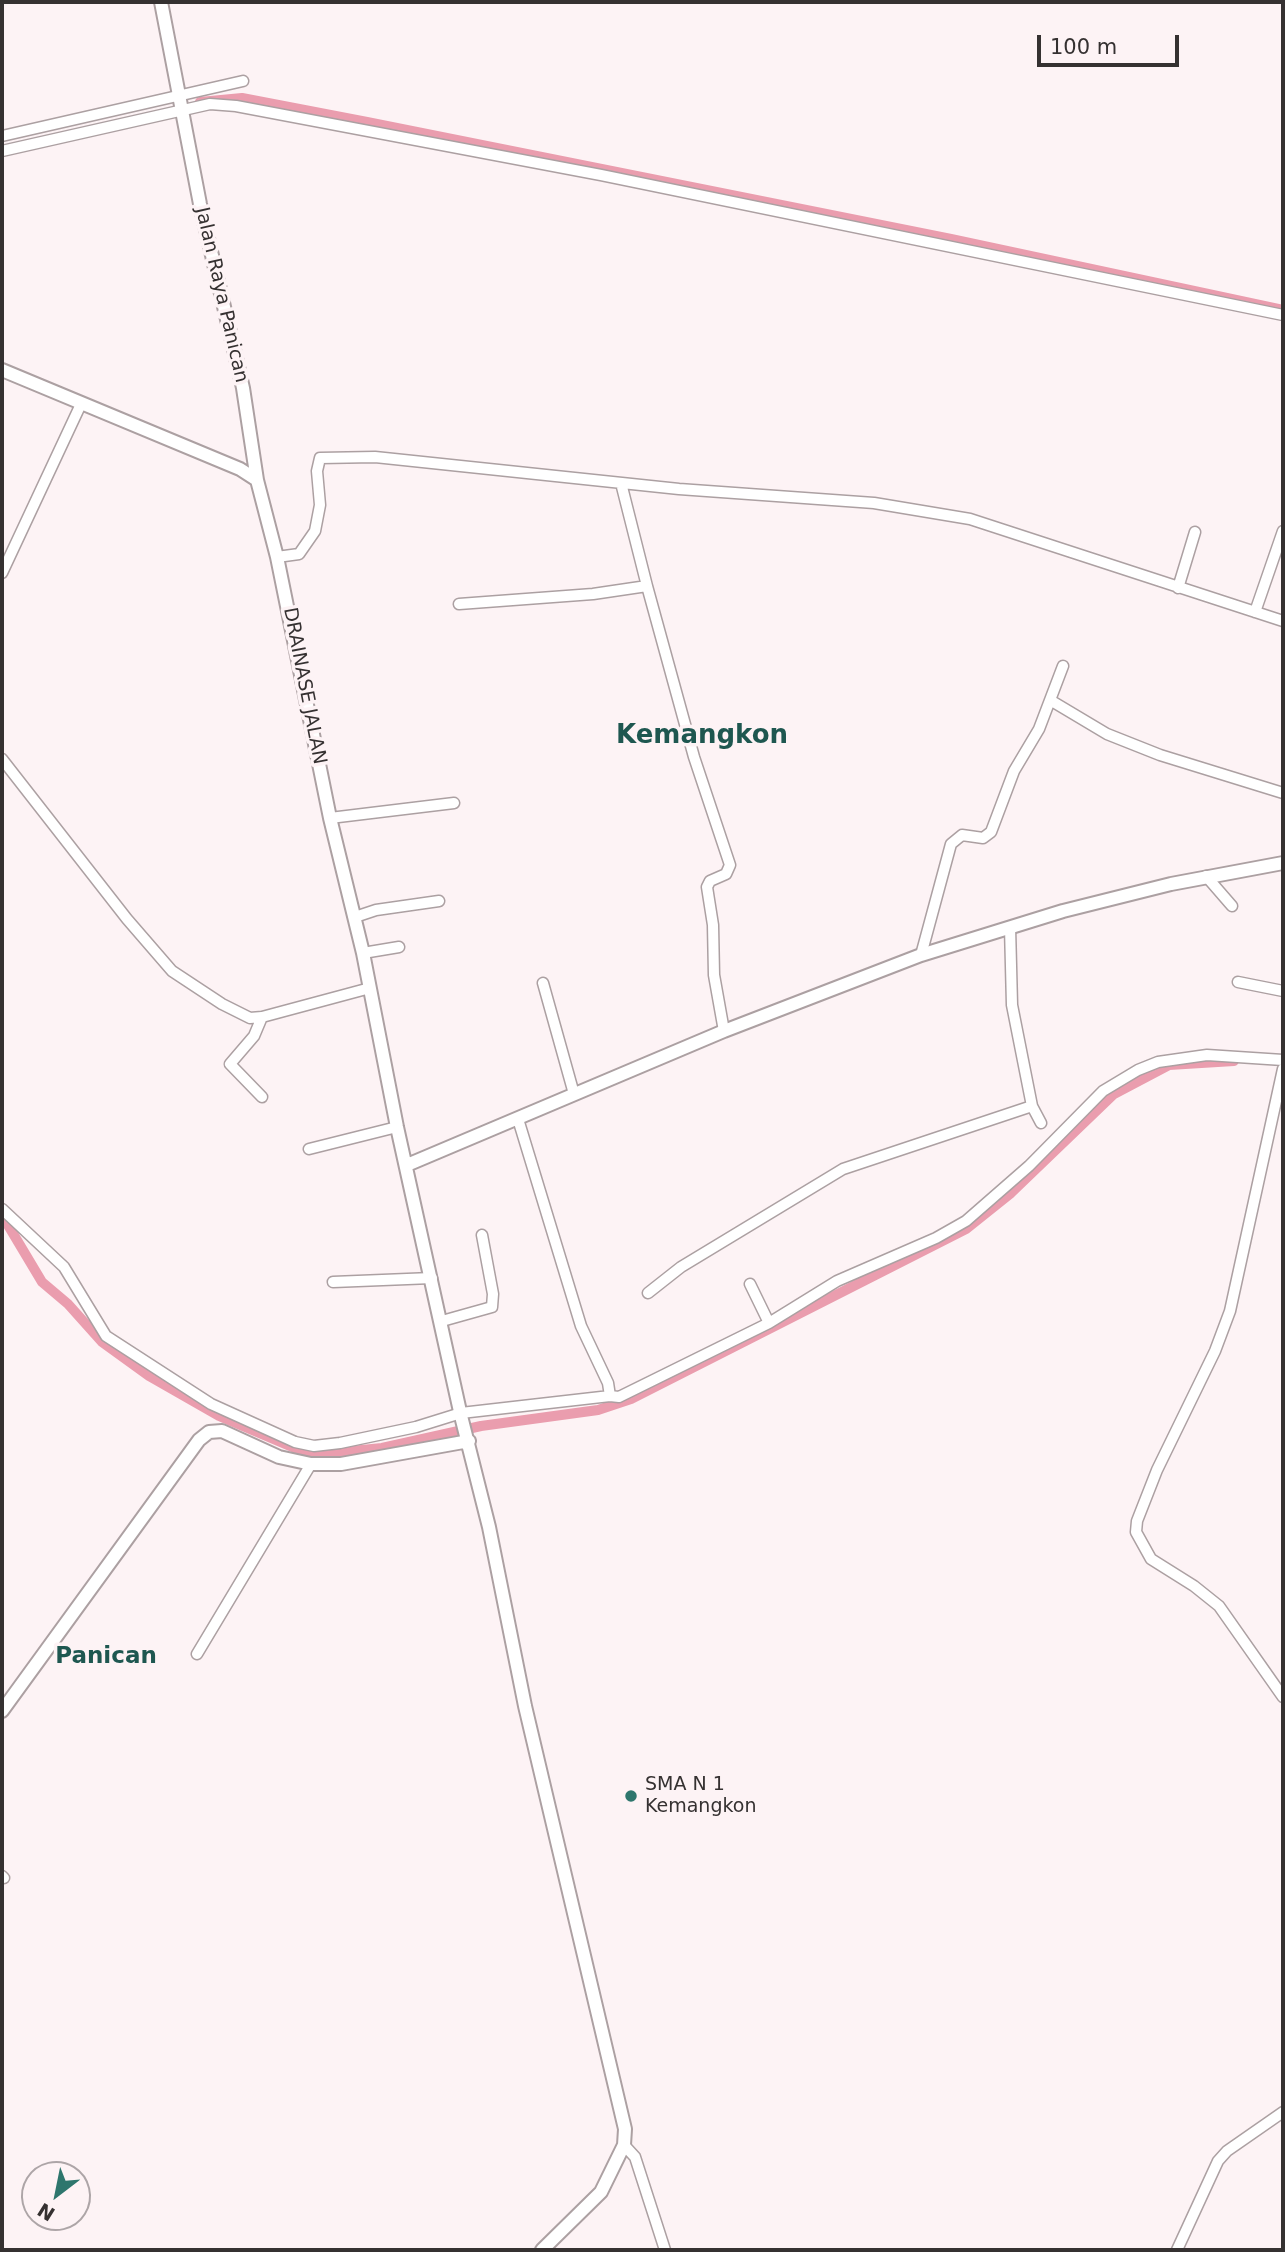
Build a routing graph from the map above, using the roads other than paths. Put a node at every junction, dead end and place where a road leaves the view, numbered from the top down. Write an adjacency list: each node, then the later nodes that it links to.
1 (161, 2): 3 (street, Jalan Raya Panican)
2 (243, 81): 3 (street)
3 (180, 97): 4 (street, Jalan Raya Panican); 5 (street)
4 (182, 111): 6 (street); 7 (street); 10 (street, Jalan Raya Panican)
5 (2, 136)
6 (2, 151)
7 (1283, 315)
8 (2, 370): 9 (street)
9 (81, 404): 10 (street); 15 (street)
10 (257, 480): 14 (street, DRAINASE JALAN)
11 (621, 483): 14 (street); 16 (street); 17 (street)
12 (1283, 531): 19 (street)
13 (1195, 532): 17 (street)
14 (277, 557): 26 (street, DRAINASE JALAN)
15 (2, 573)
16 (647, 586): 18 (street); 41 (street)
17 (1178, 588): 19 (street)
18 (459, 604)
19 (1255, 612): 20 (street)
20 (1283, 621)
21 (1063, 666): 22 (street)
22 (1050, 700): 24 (street); 35 (street)
23 (2, 759): 40 (street)
24 (1283, 793)
25 (454, 803): 26 (street)
26 (330, 818): 31 (street, DRAINASE JALAN)
27 (1283, 863): 28 (street)
28 (1206, 876): 30 (street); 32 (street)
29 (439, 901): 31 (street)
30 (1231, 906)
31 (355, 917): 34 (street, DRAINASE JALAN)
32 (1010, 927): 35 (street); 46 (street)
33 (399, 947): 34 (street)
34 (363, 953): 38 (street, DRAINASE JALAN)
35 (921, 955): 41 (street)
36 (1238, 982): 39 (street)
37 (544, 983): 44 (street)
38 (370, 988): 40 (street); 49 (street, DRAINASE JALAN)
39 (1283, 991)
40 (262, 1017): 45 (street)
41 (724, 1031): 44 (street)
42 (1283, 1060): 59 (street)
43 (1283, 1070): 65 (street)
44 (574, 1094): 47 (street)
45 (262, 1097)
46 (1032, 1106): 48 (street); 57 (street)
47 (518, 1119): 51 (street); 60 (street)
48 (1041, 1123)
49 (397, 1127): 50 (street); 51 (street, DRAINASE JALAN)
50 (309, 1149)
51 (407, 1165): 54 (street, DRAINASE JALAN)
52 (2, 1209): 61 (street)
53 (482, 1235): 58 (street)
54 (432, 1278): 55 (street); 58 (street, DRAINASE JALAN)
55 (333, 1282)
56 (750, 1284): 59 (street)
57 (648, 1293)
58 (442, 1321): 61 (street, DRAINASE JALAN)
59 (769, 1322): 60 (street)
60 (610, 1396): 61 (street)
61 (461, 1415): 62 (street, DRAINASE JALAN)
62 (469, 1441): 63 (street); 68 (street, DRAINASE JALAN)
63 (312, 1464): 64 (street); 66 (street)
64 (197, 1654)
65 (1283, 1697)
66 (2, 1710)
67 (1283, 2112): 71 (street)
68 (624, 2145): 69 (street); 70 (street)
69 (542, 2250)
70 (665, 2250)
71 (1177, 2250)

